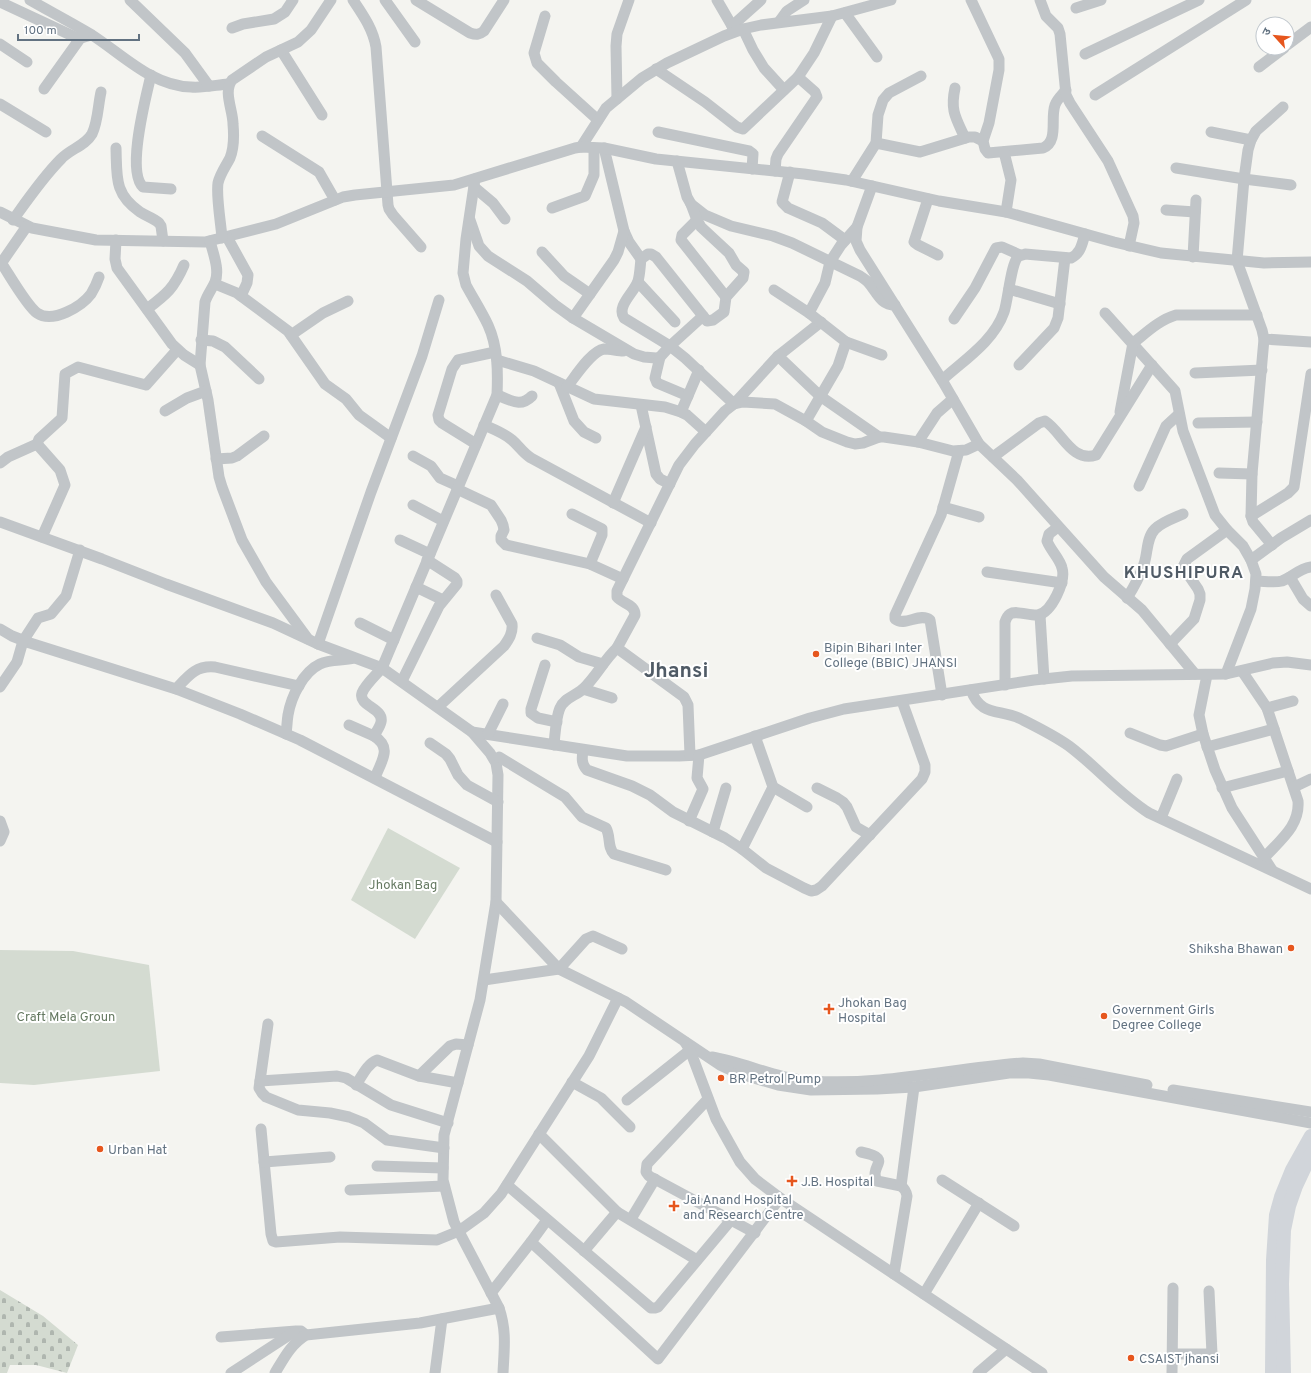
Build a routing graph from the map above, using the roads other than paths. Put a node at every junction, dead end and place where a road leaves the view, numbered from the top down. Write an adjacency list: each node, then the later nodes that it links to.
1 (30, 0): 29 (street)
2 (130, 0): 44 (street)
3 (293, 0): 27 (street)
4 (331, 0): 33 (street)
5 (353, 0): 79 (street)
6 (385, 0): 31 (street)
7 (416, 0): 20 (street)
8 (504, 0): 20 (street)
9 (629, 0): 51 (street)
10 (718, 0): 28 (street)
11 (761, 0): 28 (street)
12 (804, 0): 25 (street)
13 (891, 0): 22 (street)
14 (970, 0): 62 (street)
15 (1040, 0): 48 (street)
16 (1101, 0): 21 (street)
17 (1199, 0): 34 (street)
18 (1246, 0): 50 (street)
19 (0, 2): 29 (street)
20 (428, 3)
21 (1076, 8)
22 (845, 13): 24 (street); 36 (street)
23 (545, 16): 55 (street)
24 (832, 16): 25 (street); 42 (street)
25 (779, 22): 28 (street)
26 (1311, 27): 30 (street)
27 (232, 28)
28 (737, 29): 39 (street); 47 (street)
29 (86, 35): 40 (street); 46 (street)
30 (1295, 40)
31 (415, 42)
32 (0, 44): 37 (street)
33 (281, 50): 43 (street); 54 (street)
34 (1085, 54)
35 (1273, 56): 38 (street)
36 (877, 57)
37 (26, 62)
38 (1259, 67)
39 (656, 69): 47 (street); 51 (street)
40 (151, 75): 44 (street); 78 (street)
41 (921, 76): 63 (street)
42 (798, 77): 47 (street); 71 (street)
43 (228, 84): 44 (street); 97 (street)
44 (209, 86)
45 (955, 88): 60 (street)
46 (44, 89)
47 (784, 90)
48 (1066, 90): 67 (street); 102 (street)
49 (101, 92): 91 (street)
50 (1095, 95)
51 (617, 99): 55 (street)
52 (0, 104): 56 (street)
53 (1283, 107): 61 (street)
54 (322, 115)
55 (598, 120): 64 (street)
56 (46, 132)
57 (658, 132): 70 (street)
58 (1211, 132): 61 (street)
59 (262, 136): 81 (street)
60 (965, 138): 62 (street); 63 (street)
61 (1251, 140): 73 (street)
62 (983, 141): 67 (street)
63 (876, 143): 74 (street)
64 (581, 147): 66 (street); 75 (street)
65 (116, 148): 100 (street)
66 (599, 148): 68 (street); 84 (street); 95 (street)
67 (1004, 152): 87 (street)
68 (677, 161): 70 (street); 83 (street)
69 (1176, 168): 73 (street)
70 (752, 169): 71 (street)
71 (774, 171): 72 (street)
72 (790, 172): 74 (street); 99 (street)
73 (1244, 179): 76 (street); 110 (street)
74 (852, 181): 77 (street)
75 (474, 183): 79 (street); 89 (street); 90 (street)
76 (1291, 185)
77 (872, 186): 80 (street); 94 (street)
78 (171, 189)
79 (387, 192): 81 (street); 103 (street)
80 (928, 199): 87 (street); 105 (street)
81 (335, 200): 97 (street)
82 (1196, 200): 88 (street)
83 (691, 204): 92 (street); 111 (street)
84 (552, 208)
85 (1166, 210): 88 (street)
86 (0, 212): 91 (street)
87 (1006, 212): 96 (street)
88 (1195, 212): 107 (street)
89 (470, 219): 132 (street); 146 (street)
90 (505, 219)
91 (13, 220): 93 (street)
92 (697, 220): 122 (street); 122 (street)
93 (27, 226): 98 (street); 113 (street)
94 (857, 227): 99 (street); 126 (street)
95 (624, 231): 109 (street); 120 (street)
96 (1085, 234): 102 (street); 108 (street)
97 (225, 238): 101 (street); 121 (street)
98 (116, 240): 100 (street); 127 (street)
99 (845, 240): 111 (street)
100 (163, 241): 101 (street)
101 (210, 241): 117 (street)
102 (1129, 246): 107 (street)
103 (421, 247)
104 (542, 252): 120 (street)
105 (938, 255)
106 (1020, 255): 108 (street); 118 (street); 133 (street)
107 (1193, 257): 110 (street)
108 (1065, 258): 125 (street)
109 (641, 259): 116 (street); 131 (street)
110 (1237, 261): 112 (street); 130 (street)
111 (830, 262): 126 (street); 128 (street)
112 (1311, 262)
113 (1, 264): 115 (street)
114 (184, 265): 127 (street)
115 (99, 277)
116 (638, 282): 134 (street); 142 (street)
117 (215, 284): 121 (street); 138 (street)
118 (1009, 289): 125 (street); 157 (street)
119 (774, 290): 128 (street)
120 (590, 294): 132 (street)
121 (241, 296): 136 (street)
122 (726, 297): 131 (street)
123 (439, 300): 179 (street)
124 (348, 301): 136 (street)
125 (1060, 304): 150 (street)
126 (895, 305): 157 (street)
127 (147, 309): 143 (street)
128 (809, 313): 135 (street)
129 (1105, 314): 141 (street)
130 (1257, 315): 137 (street); 141 (street)
131 (703, 316): 142 (street)
132 (573, 318): 144 (street)
133 (954, 319)
134 (675, 322)
135 (821, 322): 139 (street); 148 (street)
136 (292, 335): 179 (street)
137 (1264, 339): 140 (street); 153 (street)
138 (201, 340): 149 (street); 156 (street)
139 (846, 342): 145 (street); 163 (street)
140 (1311, 342)
141 (1133, 343): 151 (street); 170 (street)
142 (670, 346): 147 (street); 152 (street)
143 (177, 350): 149 (street); 182 (street)
144 (627, 352): 147 (street); 158 (street)
145 (882, 355)
146 (496, 356): 158 (street); 160 (street); 183 (street)
147 (660, 356): 162 (street)
148 (778, 356): 163 (street); 165 (street)
149 (200, 365): 159 (street)
150 (1019, 365)
151 (1152, 365): 169 (street); 170 (street)
152 (699, 370): 162 (street); 165 (street)
153 (1262, 370): 154 (street); 172 (street)
154 (1195, 373)
155 (1311, 374): 200 (street)
156 (259, 379)
157 (942, 380): 164 (street)
158 (563, 385): 166 (street); 180 (street)
159 (206, 392): 167 (street); 188 (street)
160 (496, 395): 161 (street); 174 (street)
161 (532, 396)
162 (688, 396): 168 (street)
163 (820, 396): 171 (street); 178 (street)
164 (953, 399): 181 (street); 184 (street)
165 (734, 404): 171 (street); 176 (street)
166 (641, 405): 168 (street); 175 (street)
167 (164, 411)
168 (681, 412): 176 (street)
169 (1179, 414): 193 (street); 207 (street)
170 (1119, 419): 187 (street)
171 (806, 421): 178 (street)
172 (1257, 422): 173 (street); 191 (street)
173 (1198, 423)
174 (484, 425): 183 (street); 195 (street)
175 (646, 427): 192 (street); 195 (street)
176 (706, 432): 192 (street)
177 (264, 436): 188 (street)
178 (879, 437): 181 (street)
179 (391, 438): 232 (street)
180 (596, 438)
181 (918, 442): 185 (street)
182 (37, 444): 189 (street); 208 (street)
183 (476, 444): 194 (street)
184 (979, 444): 185 (street); 187 (street)
185 (959, 451): 197 (street)
186 (413, 456): 194 (street)
187 (993, 457): 206 (street)
188 (216, 459): 232 (street)
189 (0, 463)
190 (1219, 473): 191 (street)
191 (1252, 474): 200 (street)
192 (670, 484): 205 (street)
193 (1139, 486)
194 (457, 488): 203 (street); 214 (street)
195 (613, 502): 205 (street)
196 (413, 505): 203 (street)
197 (943, 507): 201 (street); 252 (street)
198 (572, 514): 214 (street)
199 (1183, 514): 223 (street)
200 (1251, 516): 210 (street)
201 (979, 517)
202 (1311, 520): 210 (street)
203 (443, 521): 212 (street)
204 (0, 522): 208 (street)
205 (651, 523): 218 (street)
206 (1058, 527): 220 (street); 223 (street)
207 (1227, 530): 213 (street); 233 (street)
208 (42, 536): 211 (street)
209 (400, 540): 212 (street)
210 (1272, 545): 213 (street)
211 (80, 550): 230 (street); 232 (street)
212 (428, 557): 221 (street); 224 (street)
213 (1251, 560): 219 (street)
214 (590, 564): 218 (street)
215 (1311, 567): 217 (street)
216 (987, 572): 220 (street)
217 (1290, 577): 219 (street); 225 (street)
218 (623, 579): 234 (street)
219 (1256, 581): 242 (street)
220 (1062, 584): 226 (street)
221 (416, 587): 224 (street); 231 (street)
222 (496, 595): 257 (street)
223 (1127, 598): 233 (street)
224 (443, 600): 245 (street)
225 (1311, 606)
226 (1040, 615): 244 (street); 246 (street)
227 (360, 623): 231 (street)
228 (0, 629): 230 (street)
229 (537, 638): 236 (street)
230 (23, 640): 248 (street); 249 (street)
231 (394, 640): 239 (street)
232 (313, 642): 235 (street)
233 (1170, 644): 241 (street)
234 (617, 648): 236 (street); 274 (street)
235 (354, 658): 239 (street); 247 (street)
236 (603, 664): 250 (street)
237 (545, 665): 259 (street)
238 (1311, 666): 240 (street)
239 (382, 668): 245 (street); 267 (street)
240 (1242, 671): 242 (street); 258 (street)
241 (1195, 674): 243 (street); 244 (street)
242 (1226, 674): 243 (street)
243 (1207, 675): 266 (street)
244 (1044, 679): 246 (street)
245 (402, 681): 257 (street)
246 (1004, 685): 251 (street)
247 (299, 686): 249 (street); 264 (street)
248 (0, 687)
249 (176, 689): 264 (street)
250 (583, 689): 253 (street); 259 (street)
251 (971, 690): 252 (street); 287 (street)
252 (942, 695): 254 (street)
253 (612, 698)
254 (902, 700): 268 (street); 291 (street)
255 (1293, 701): 258 (street)
256 (503, 704): 265 (street)
257 (438, 707): 262 (street)
258 (1267, 708): 261 (street)
259 (557, 722): 271 (street)
260 (349, 725): 267 (street)
261 (1274, 729): 272 (street); 276 (street)
262 (472, 732): 265 (street); 275 (street)
263 (1130, 733): 266 (street)
264 (286, 734): 277 (street)
265 (488, 734): 269 (street)
266 (1203, 734): 272 (street)
267 (374, 736): 277 (street)
268 (756, 736): 274 (street); 280 (street)
269 (508, 738): 271 (street); 275 (street)
270 (430, 743): 285 (street)
271 (554, 745): 273 (street)
272 (1207, 747): 284 (street)
273 (583, 750): 274 (street); 289 (street)
274 (694, 755): 289 (street)
275 (498, 760): 285 (street); 296 (street)
276 (1288, 771): 281 (street); 284 (street)
277 (375, 778): 293 (street)
278 (1178, 779): 287 (street)
279 (1311, 779): 281 (street)
280 (773, 787): 286 (street); 294 (street)
281 (1294, 787): 295 (street)
282 (726, 788): 290 (street)
283 (817, 788): 291 (street)
284 (1222, 788): 295 (street)
285 (498, 802): 293 (street)
286 (807, 807)
287 (1161, 818): 297 (street)
288 (0, 821): 292 (street)
289 (689, 821): 290 (street)
290 (713, 832): 294 (street)
291 (870, 835): 294 (street)
292 (0, 841)
293 (497, 842): 299 (street)
294 (742, 849)
295 (1264, 858): 297 (street)
296 (666, 870)
297 (1272, 871): 298 (street)
298 (1311, 889)
299 (496, 902): 301 (street); 302 (street)
300 (622, 949): 301 (street)
301 (559, 969): 302 (street); 303 (street)
302 (484, 980): 305 (street)
303 (618, 998): 306 (street); 311 (street)
304 (268, 1024): 309 (street)
305 (468, 1045): 308 (street); 310 (street)
306 (688, 1046): 307 (street); 314 (street); 315 (street)
307 (708, 1056): 313 (street); 316 (street)
308 (418, 1076): 310 (street); 312 (street)
309 (260, 1081): 312 (street); 323 (street)
310 (458, 1082): 317 (street)
311 (572, 1082): 319 (street); 321 (street)
312 (356, 1085): 317 (street)
313 (914, 1087): 318 (street); 334 (street)
314 (708, 1099): 330 (street); 336 (street)
315 (627, 1100)
316 (1311, 1112)
317 (448, 1123): 323 (street)
318 (1311, 1123)
319 (630, 1127)
320 (261, 1129): 327 (street)
321 (539, 1134): 332 (street); 338 (street)
322 (1311, 1136): 366 (main road)
323 (444, 1148): 329 (street)
324 (861, 1152): 334 (street)
325 (1311, 1154): 367 (main road)
326 (330, 1157): 327 (street)
327 (264, 1162): 343 (street)
328 (377, 1166): 329 (street)
329 (443, 1168): 333 (street)
330 (655, 1178): 340 (street); 341 (street)
331 (942, 1180): 337 (street)
332 (507, 1185): 339 (street); 343 (street)
333 (444, 1186): 335 (street); 343 (street)
334 (901, 1186): 348 (street)
335 (350, 1190)
336 (780, 1198): 344 (street); 348 (street)
337 (979, 1203): 342 (street); 352 (street)
338 (617, 1212): 340 (street); 346 (street)
339 (547, 1220): 345 (street); 346 (street)
340 (631, 1220): 347 (street)
341 (731, 1220): 344 (street); 347 (street)
342 (1014, 1226)
343 (459, 1231): 351 (street)
344 (755, 1233): 345 (street)
345 (530, 1242): 351 (street)
346 (584, 1251): 347 (street)
347 (697, 1260)
348 (894, 1274): 352 (street)
349 (1173, 1288): 358 (street)
350 (1210, 1291): 358 (street)
351 (491, 1293): 353 (street)
352 (924, 1294): 357 (street)
353 (499, 1308): 354 (street); 362 (street)
354 (442, 1319): 355 (street); 361 (street)
355 (301, 1333): 356 (street); 359 (street); 360 (street)
356 (221, 1337)
357 (1006, 1349): 363 (street); 364 (street)
358 (1172, 1354): 365 (street)
359 (231, 1373)
360 (275, 1373)
361 (435, 1373)
362 (503, 1373)
363 (978, 1373)
364 (1042, 1373)
365 (1172, 1373)
366 (1272, 1373)
367 (1284, 1373)

